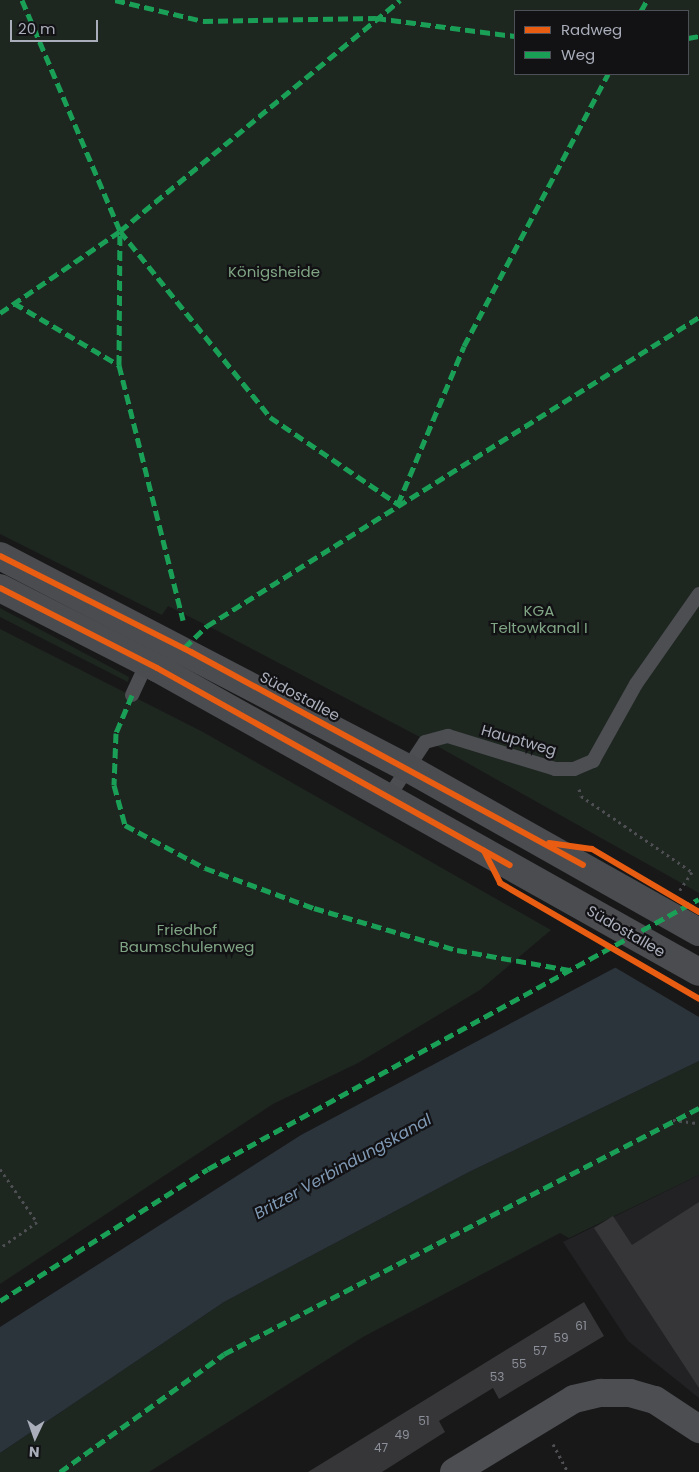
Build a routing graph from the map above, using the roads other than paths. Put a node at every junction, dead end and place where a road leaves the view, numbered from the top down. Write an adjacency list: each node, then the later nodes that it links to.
1 (0, 556): 6 (main road, Südostallee)
2 (0, 588): 4 (main road, Südostallee)
3 (699, 594): 6 (lane, Hauptweg)
4 (147, 663): 5 (lane); 7 (main road, Südostallee)
5 (132, 695)
6 (406, 767): 7 (lane, Hauptweg); 8 (main road, Südostallee)
7 (388, 798): 9 (main road, Südostallee)
8 (699, 932)
9 (699, 972)
10 (699, 1429): 11 (street)
11 (454, 1472)

